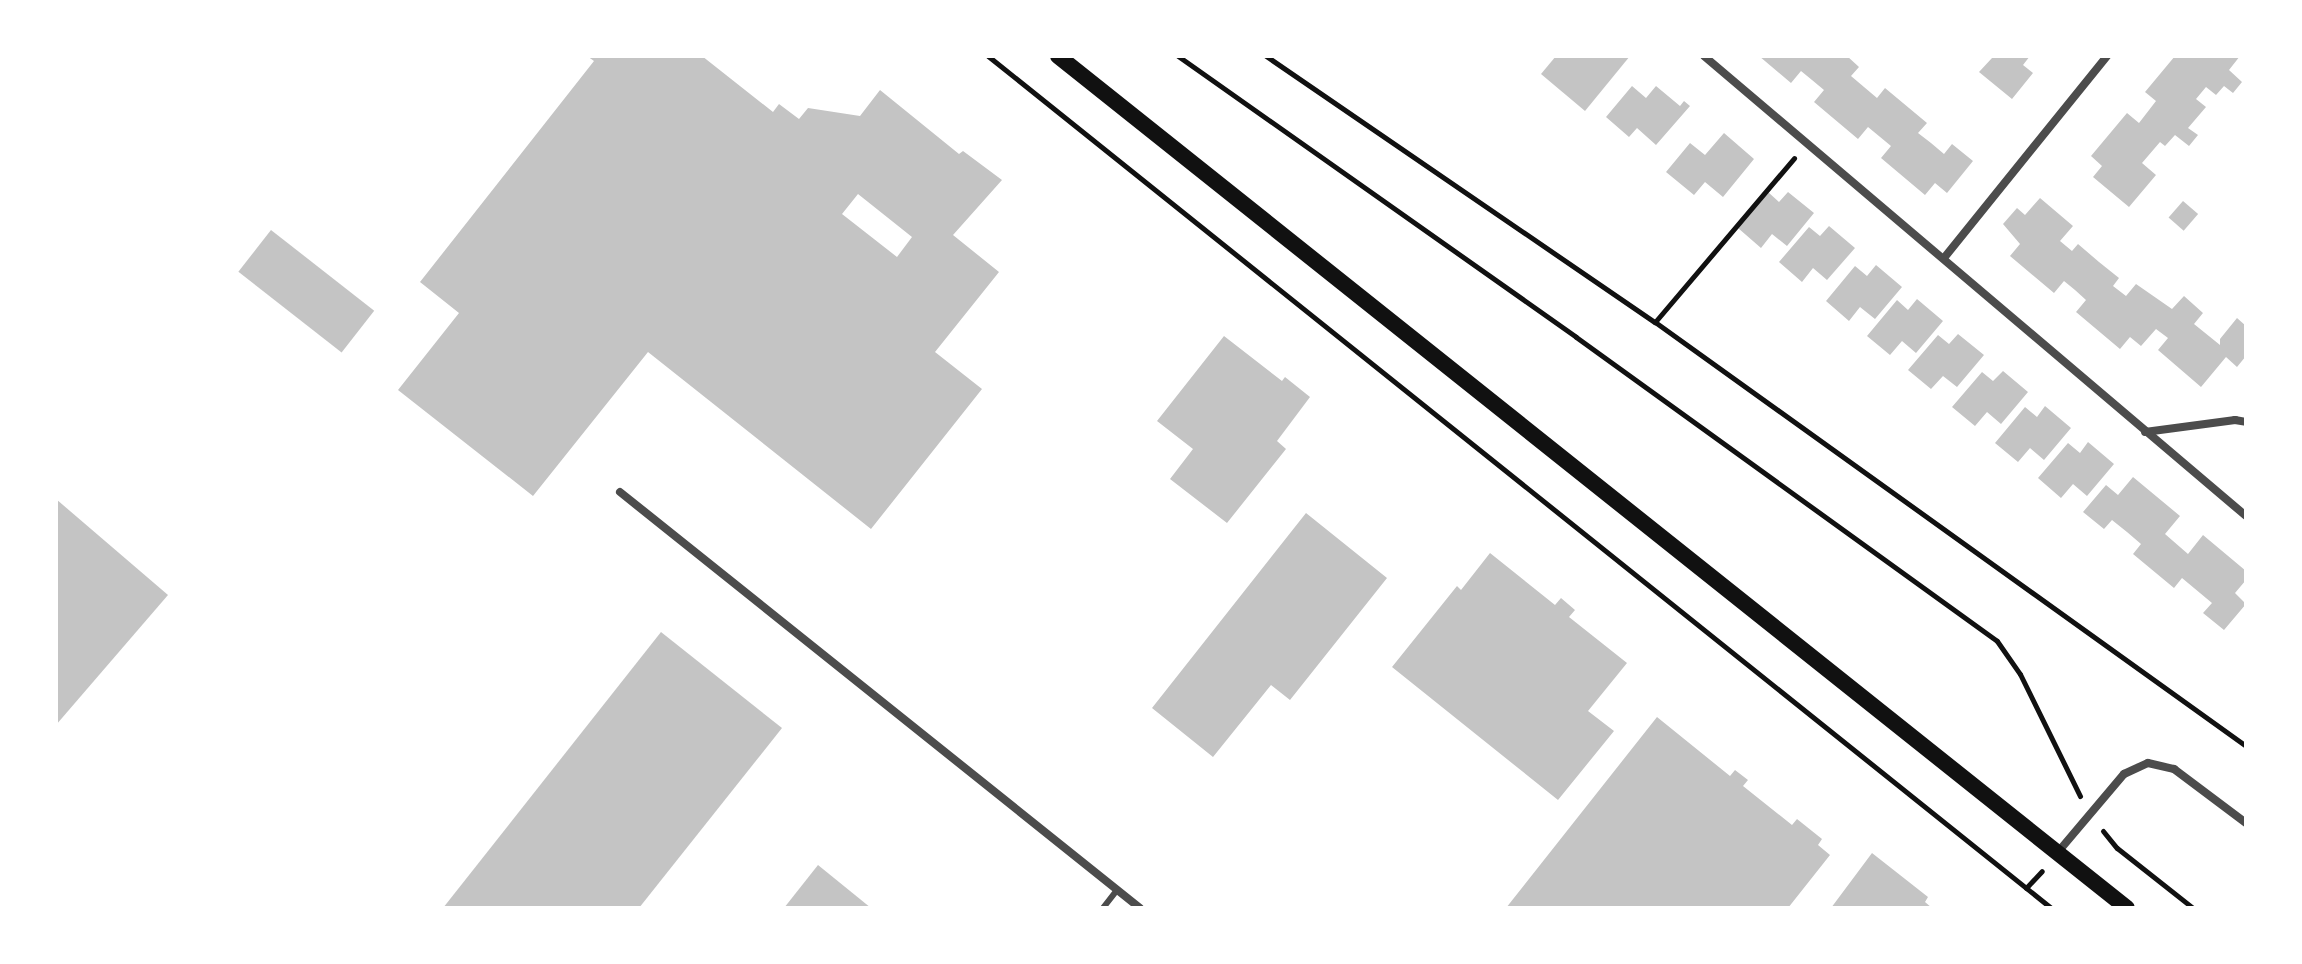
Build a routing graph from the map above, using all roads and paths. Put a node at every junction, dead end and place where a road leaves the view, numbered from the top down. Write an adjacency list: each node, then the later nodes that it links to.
1 (988, 56): 21 (path)
2 (1058, 56): 17 (main road)
3 (1178, 56): 15 (path)
4 (1266, 56): 9 (path)
5 (1704, 56): 7 (street)
6 (2107, 56): 8 (street)
7 (1808, 142): 8 (street); 9 (path)
8 (1944, 258): 11 (street)
9 (1655, 322): 14 (path)
10 (2246, 422): 11 (street)
11 (2145, 432): 13 (street)
12 (620, 492): 18 (street)
13 (2246, 516)
14 (2246, 746)
15 (2089, 815): 16 (street); 17 (street); 23 (path)
16 (2246, 823)
17 (2058, 852): 22 (main road)
18 (1117, 890): 19 (lane); 20 (street)
19 (1103, 908)
20 (1140, 908)
21 (2051, 908)
22 (2127, 908)
23 (2193, 908)

